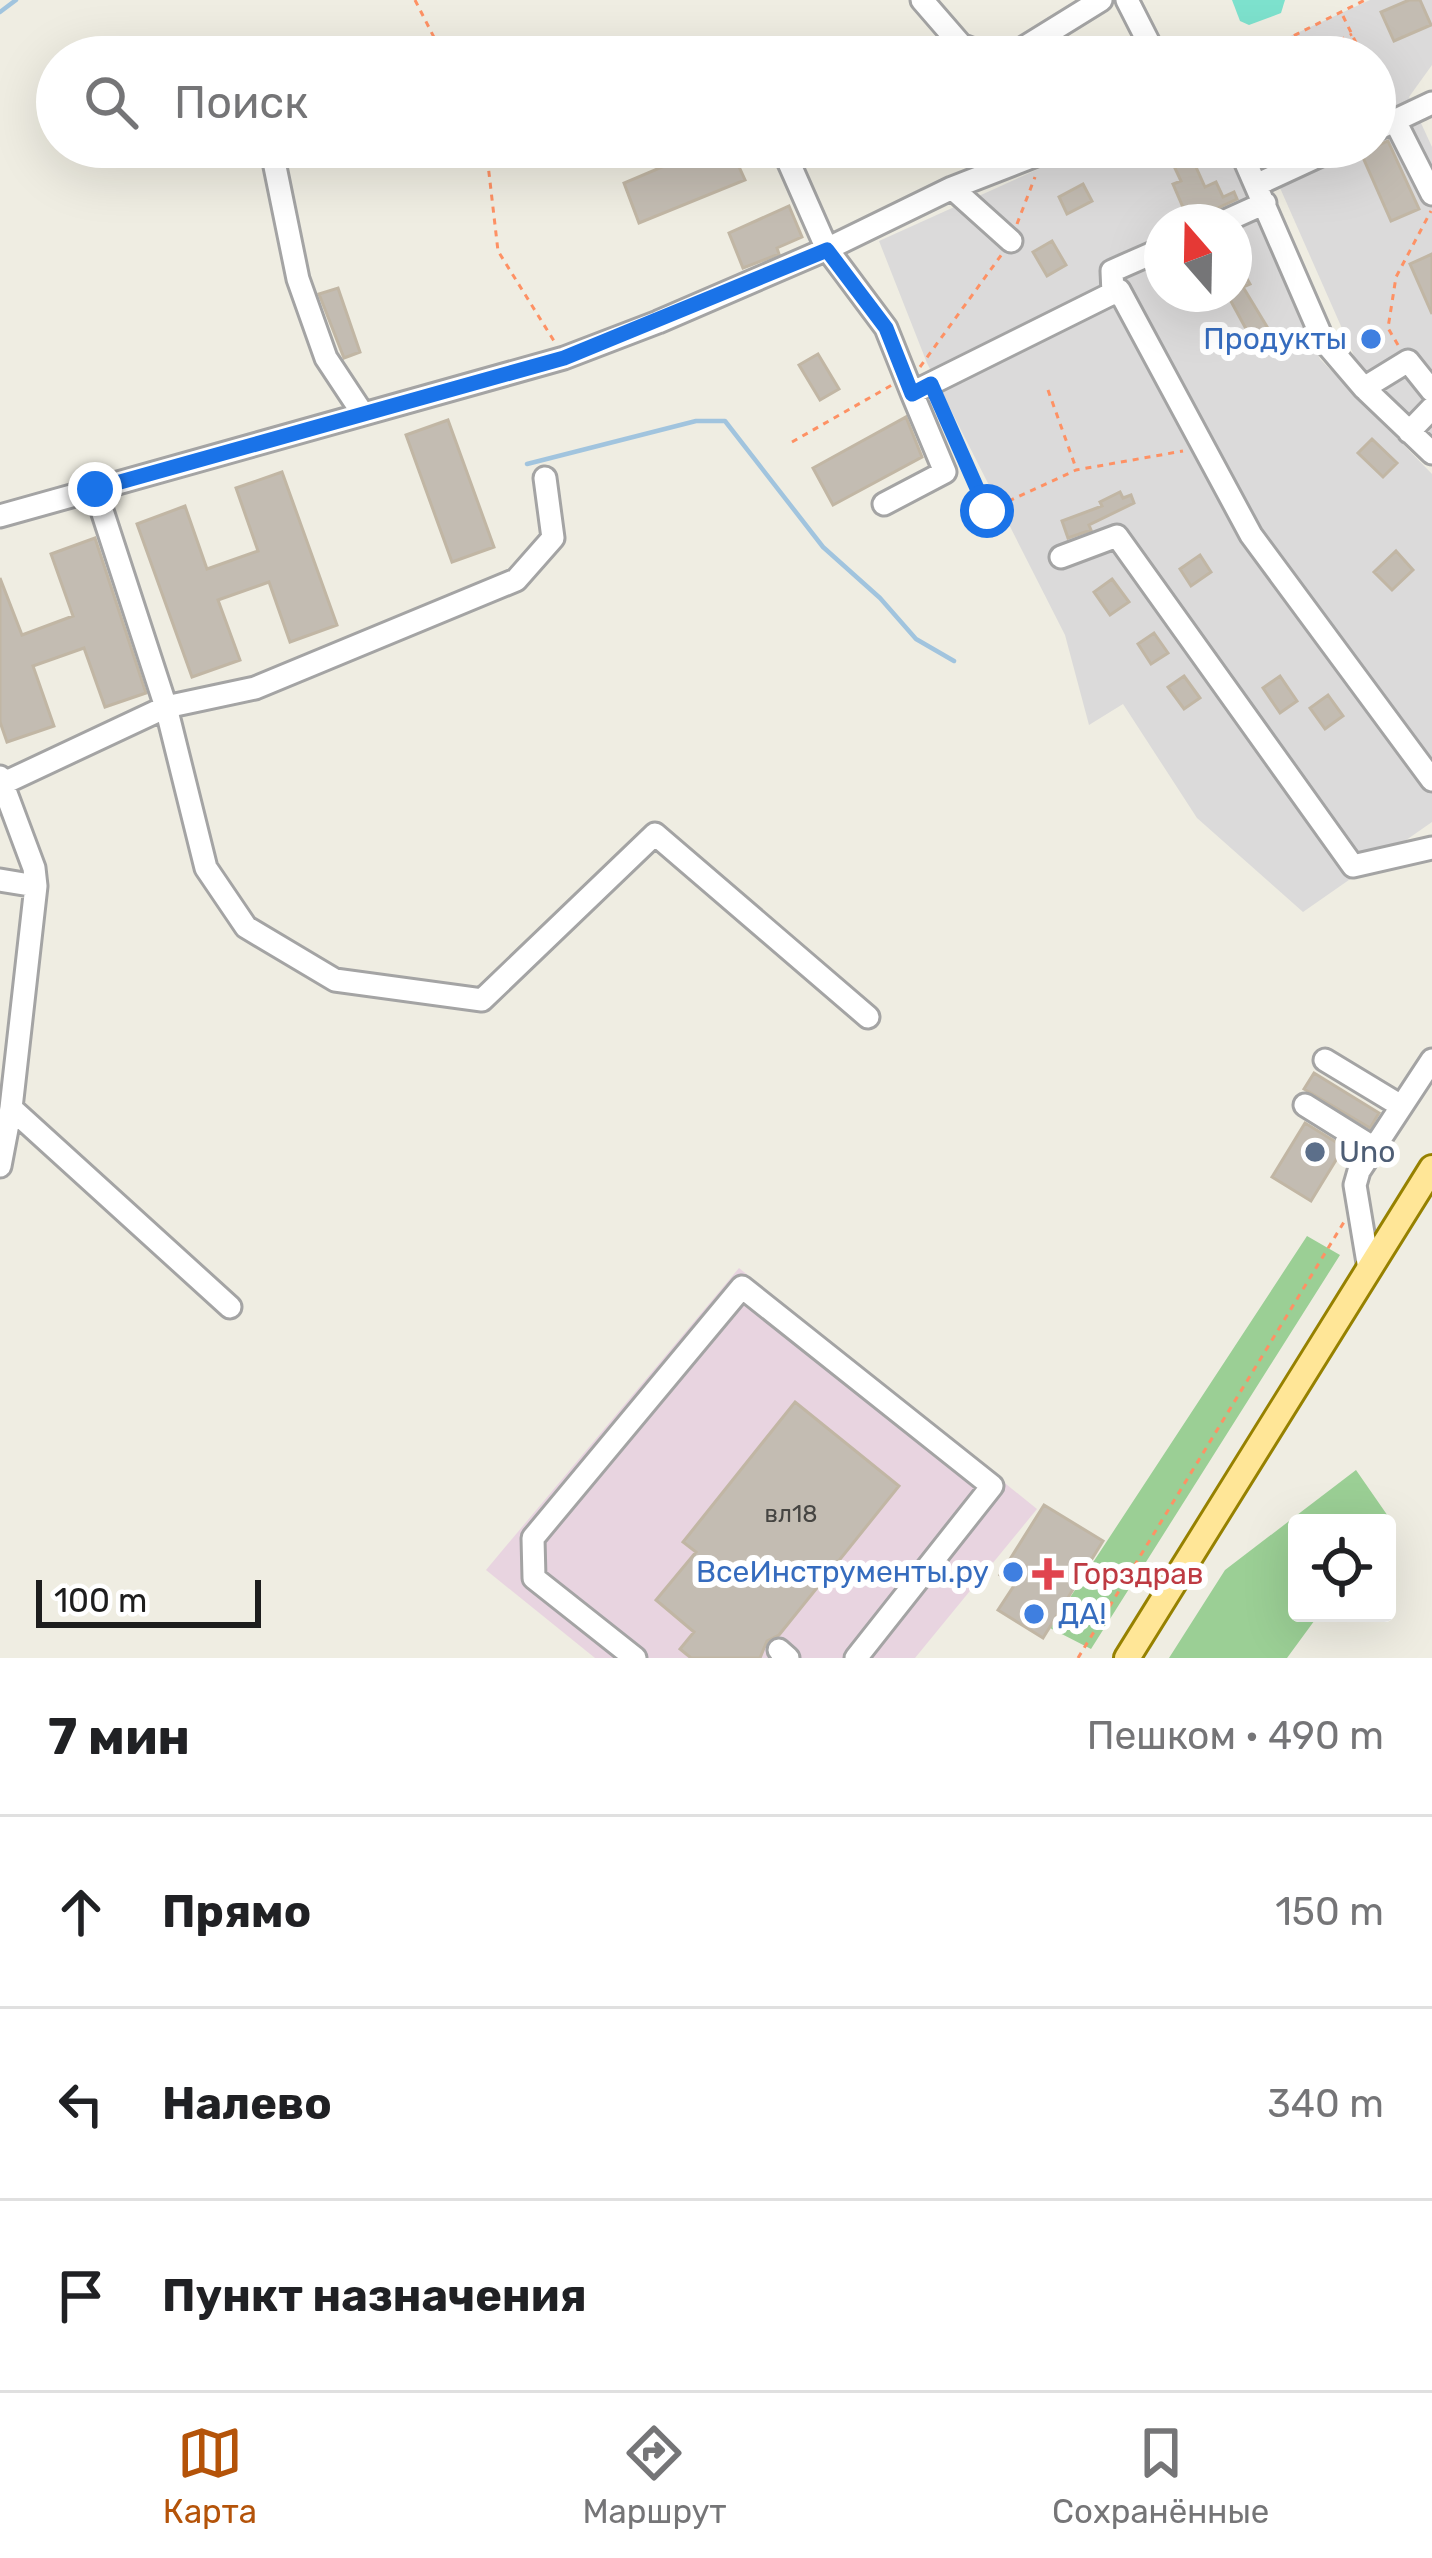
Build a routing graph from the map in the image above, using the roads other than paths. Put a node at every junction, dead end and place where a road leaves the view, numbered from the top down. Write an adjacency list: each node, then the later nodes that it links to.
1 (922, 0): 4 (street)
2 (1101, 0): 5 (street)
3 (1127, 0): 6 (street)
4 (953, 36)
5 (1044, 36)
6 (1145, 36)
7 (1432, 103): 8 (street)
8 (1396, 120)
9 (1396, 141): 17 (street)
10 (275, 168): 27 (street)
11 (791, 168): 20 (street)
12 (1004, 168): 15 (street)
13 (1249, 168): 16 (street)
14 (1304, 168): 16 (street)
15 (952, 188): 19 (street); 20 (street)
16 (1261, 194): 18 (street); 24 (street)
17 (1432, 194)
18 (1247, 204)
19 (1011, 241)
20 (827, 250): 23 (street); 27 (street)
21 (1144, 257): 22 (street)
22 (1113, 294): 23 (street); 36 (street)
23 (916, 385): 32 (street)
24 (1364, 388): 25 (street); 28 (street)
25 (1432, 392)
26 (1432, 408): 28 (street)
27 (363, 414): 31 (street)
28 (1409, 432): 29 (street)
29 (1432, 452)
30 (545, 478): 35 (street)
31 (95, 489): 33 (street); 35 (street)
32 (884, 504)
33 (0, 516)
34 (1061, 557): 38 (street)
35 (166, 707): 37 (street); 41 (street)
36 (1432, 780)
37 (1, 781): 40 (street)
38 (1432, 848)
39 (0, 880): 40 (street)
40 (36, 886): 46 (street)
41 (868, 1017)
42 (1325, 1060): 45 (street)
43 (1432, 1060): 45 (street)
44 (1305, 1105): 47 (street)
45 (1400, 1106): 47 (street)
46 (11, 1108): 48 (street); 51 (street)
47 (1374, 1148): 50 (street)
48 (0, 1166)
49 (1432, 1168): 50 (main road)
50 (1370, 1269): 54 (main road)
51 (230, 1307)
52 (635, 1658): 53 (street)
53 (856, 1658)
54 (1127, 1658)

